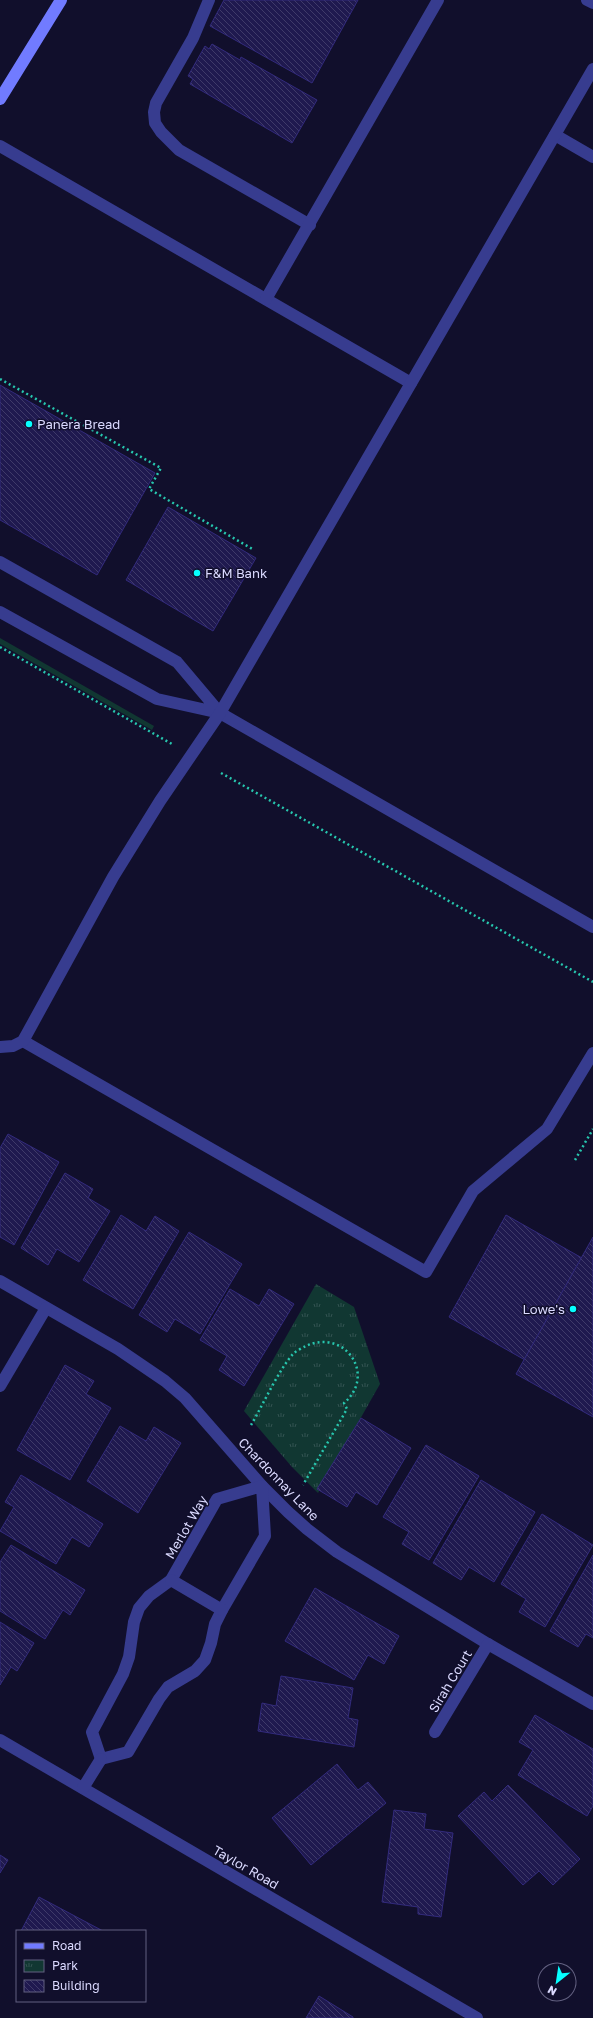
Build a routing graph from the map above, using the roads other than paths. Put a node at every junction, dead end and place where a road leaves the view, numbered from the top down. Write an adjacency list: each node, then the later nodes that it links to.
1 (61, 0): 7 (main road)
2 (209, 0): 11 (street)
3 (438, 0): 11 (street)
4 (587, 0): 5 (street)
5 (593, 3)
6 (593, 69): 8 (street)
7 (0, 100)
8 (555, 135): 10 (street); 13 (street)
9 (0, 146): 12 (street)
10 (593, 157)
11 (310, 225): 12 (street)
12 (266, 299): 13 (street)
13 (412, 382): 16 (street)
14 (0, 562): 16 (street)
15 (0, 612): 16 (street)
16 (220, 713): 17 (street); 18 (street)
17 (593, 927)
18 (23, 1041): 19 (street); 20 (street)
19 (0, 1047)
20 (593, 1053)
21 (0, 1281): 22 (street, Chardonnay Lane)
22 (46, 1308): 23 (street); 24 (street, Chardonnay Lane)
23 (0, 1386)
24 (262, 1486): 25 (street, Merlot Way); 26 (street); 27 (street, Chardonnay Lane)
25 (171, 1580): 26 (street); 31 (street, Merlot Way)
26 (222, 1610): 31 (street)
27 (488, 1644): 28 (street, Chardonnay Lane); 29 (street, Sirah Court)
28 (593, 1704)
29 (435, 1732)
30 (0, 1740): 32 (street, Taylor Road)
31 (100, 1759): 32 (street)
32 (83, 1788): 33 (street, Taylor Road)
33 (478, 2018)

